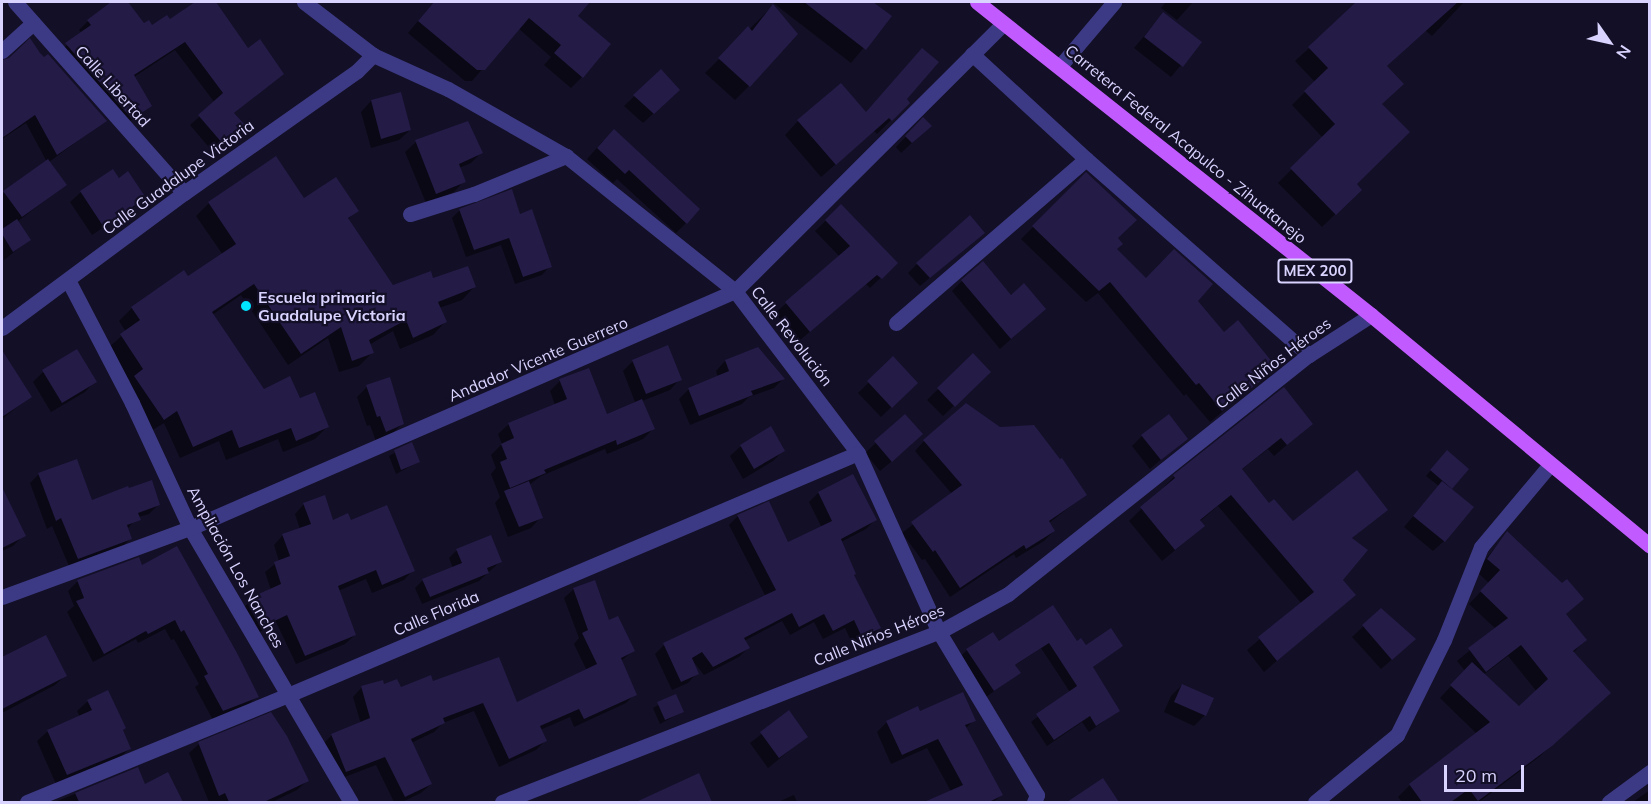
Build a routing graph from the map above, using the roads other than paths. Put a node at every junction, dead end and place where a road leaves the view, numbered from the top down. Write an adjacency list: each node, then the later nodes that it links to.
1 (15, 2): 5 (street, Calle Libertad)
2 (304, 2): 8 (street, Calle Revolución)
3 (977, 2): 6 (main road, Carretera Federal Acapulco - Zihuatanejo / MEX 200)
4 (1114, 2): 10 (street)
5 (33, 24): 7 (street); 13 (street, Calle Libertad)
6 (1003, 24): 9 (street, Andador Vicente Guerrero); 10 (main road, Carretera Federal Acapulco - Zihuatanejo / MEX 200)
7 (2, 51)
8 (373, 54): 11 (street, Calle Revolución); 13 (street, Calle Guadalupe Victoria)
9 (972, 54): 12 (street); 16 (street, Andador Vicente Guerrero)
10 (1060, 66): 17 (main road, Carretera Federal Acapulco - Zihuatanejo / MEX 200)
11 (566, 156): 14 (street); 16 (street, Calle Revolución)
12 (1086, 159): 18 (street); 20 (street)
13 (184, 193): 15 (street, Calle Guadalupe Victoria)
14 (410, 214)
15 (68, 280): 19 (street, Calle Guadalupe Victoria); 23 (street, Ampliación Los Nanches)
16 (735, 291): 21 (street, Calle Revolución); 23 (street, Andador Vicente Guerrero)
17 (1371, 315): 20 (street, Calle Niños Héroes); 22 (main road, Carretera Federal Acapulco - Zihuatanejo / MEX 200)
18 (896, 322)
19 (2, 328)
20 (1309, 355): 26 (street, Calle Niños Héroes)
21 (858, 453): 26 (street, Calle Revolución); 27 (street, Calle Florida)
22 (1549, 465): 24 (main road, Carretera Federal Acapulco - Zihuatanejo / MEX 200); 33 (street)
23 (190, 528): 25 (street, Andador Vicente Guerrero); 27 (street, Ampliación Los Nanches)
24 (1650, 546)
25 (2, 597)
26 (939, 632): 29 (street, Calle Revolución); 32 (street, Calle Niños Héroes)
27 (288, 695): 30 (street, Calle Florida); 31 (street, Ampliación Los Nanches)
28 (1650, 771): 34 (street)
29 (1036, 799)
30 (27, 802)
31 (351, 802)
32 (502, 802)
33 (1315, 802)
34 (1610, 802)

